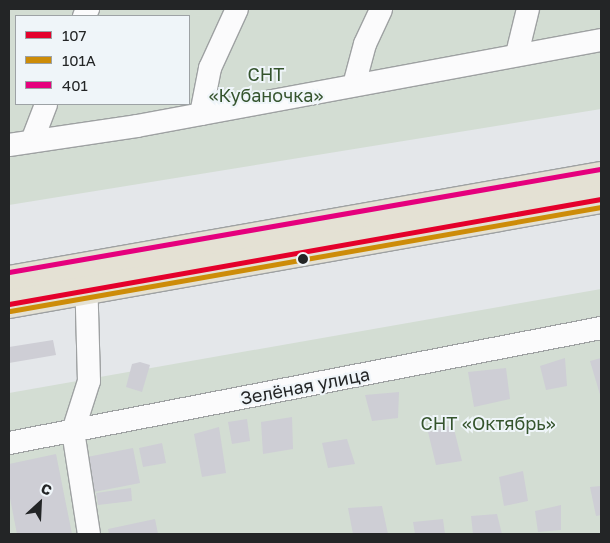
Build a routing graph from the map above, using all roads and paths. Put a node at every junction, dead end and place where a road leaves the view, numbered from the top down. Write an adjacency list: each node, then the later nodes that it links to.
1 (237, 9): 8 (street)
2 (381, 9): 6 (street)
3 (528, 9): 5 (street)
4 (601, 40): 5 (street)
5 (517, 54): 6 (street)
6 (354, 85): 8 (street)
7 (46, 105): 9 (street)
8 (201, 114): 9 (street)
9 (32, 141): 10 (street)
10 (9, 145)
11 (601, 176): 13 (highway)
12 (601, 199): 13 (highway)
13 (86, 277): 14 (highway); 15 (highway); 17 (street)
14 (9, 280)
15 (9, 304)
16 (601, 328): 17 (street, Зелёная улица)
17 (73, 431): 18 (street, Зелёная улица); 19 (street)
18 (9, 443)
19 (89, 534)

